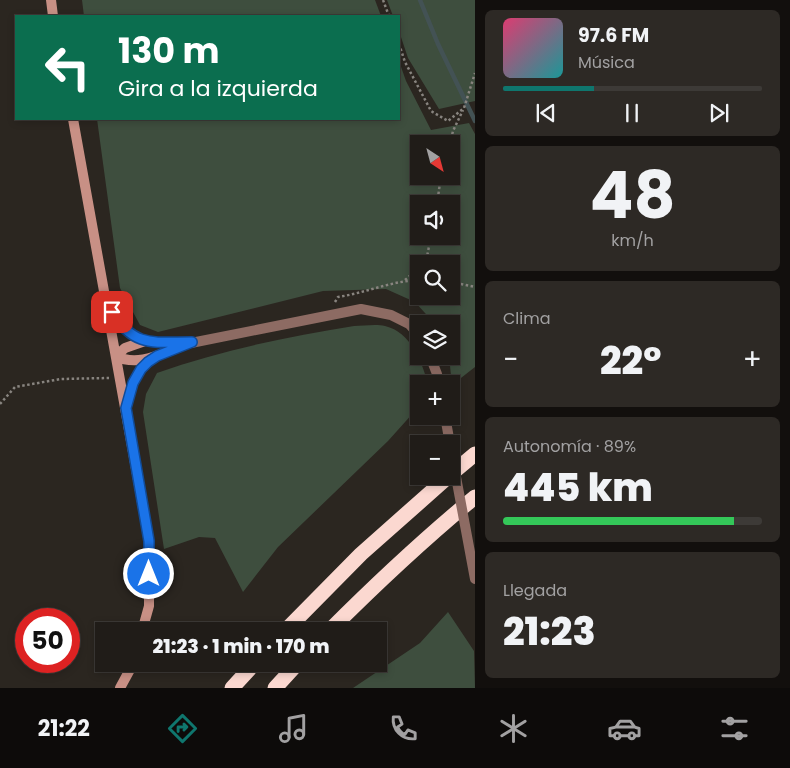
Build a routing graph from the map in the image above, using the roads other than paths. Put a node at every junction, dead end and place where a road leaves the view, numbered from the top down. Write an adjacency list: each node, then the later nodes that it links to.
1 (51, 0): 2 (main road)
2 (53, 15)
3 (73, 120): 4 (main road)
4 (107, 302): 6 (main road); 8 (main road)
5 (410, 325): 7 (street)
6 (145, 341): 7 (main road); 8 (main road)
7 (192, 342): 9 (main road)
8 (116, 356): 9 (main road); 10 (main road)
9 (157, 356): 10 (main road)
10 (126, 408): 17 (main road)
11 (475, 454): 12 (highway)
12 (460, 467)
13 (439, 485): 18 (highway)
14 (457, 485): 16 (street, bridge)
15 (475, 497): 19 (highway)
16 (475, 580)
17 (145, 622)
18 (293, 622)
19 (338, 622)
20 (129, 672): 23 (main road)
21 (247, 672): 24 (highway)
22 (290, 672): 25 (highway)
23 (120, 688)
24 (232, 688)
25 (276, 688)

